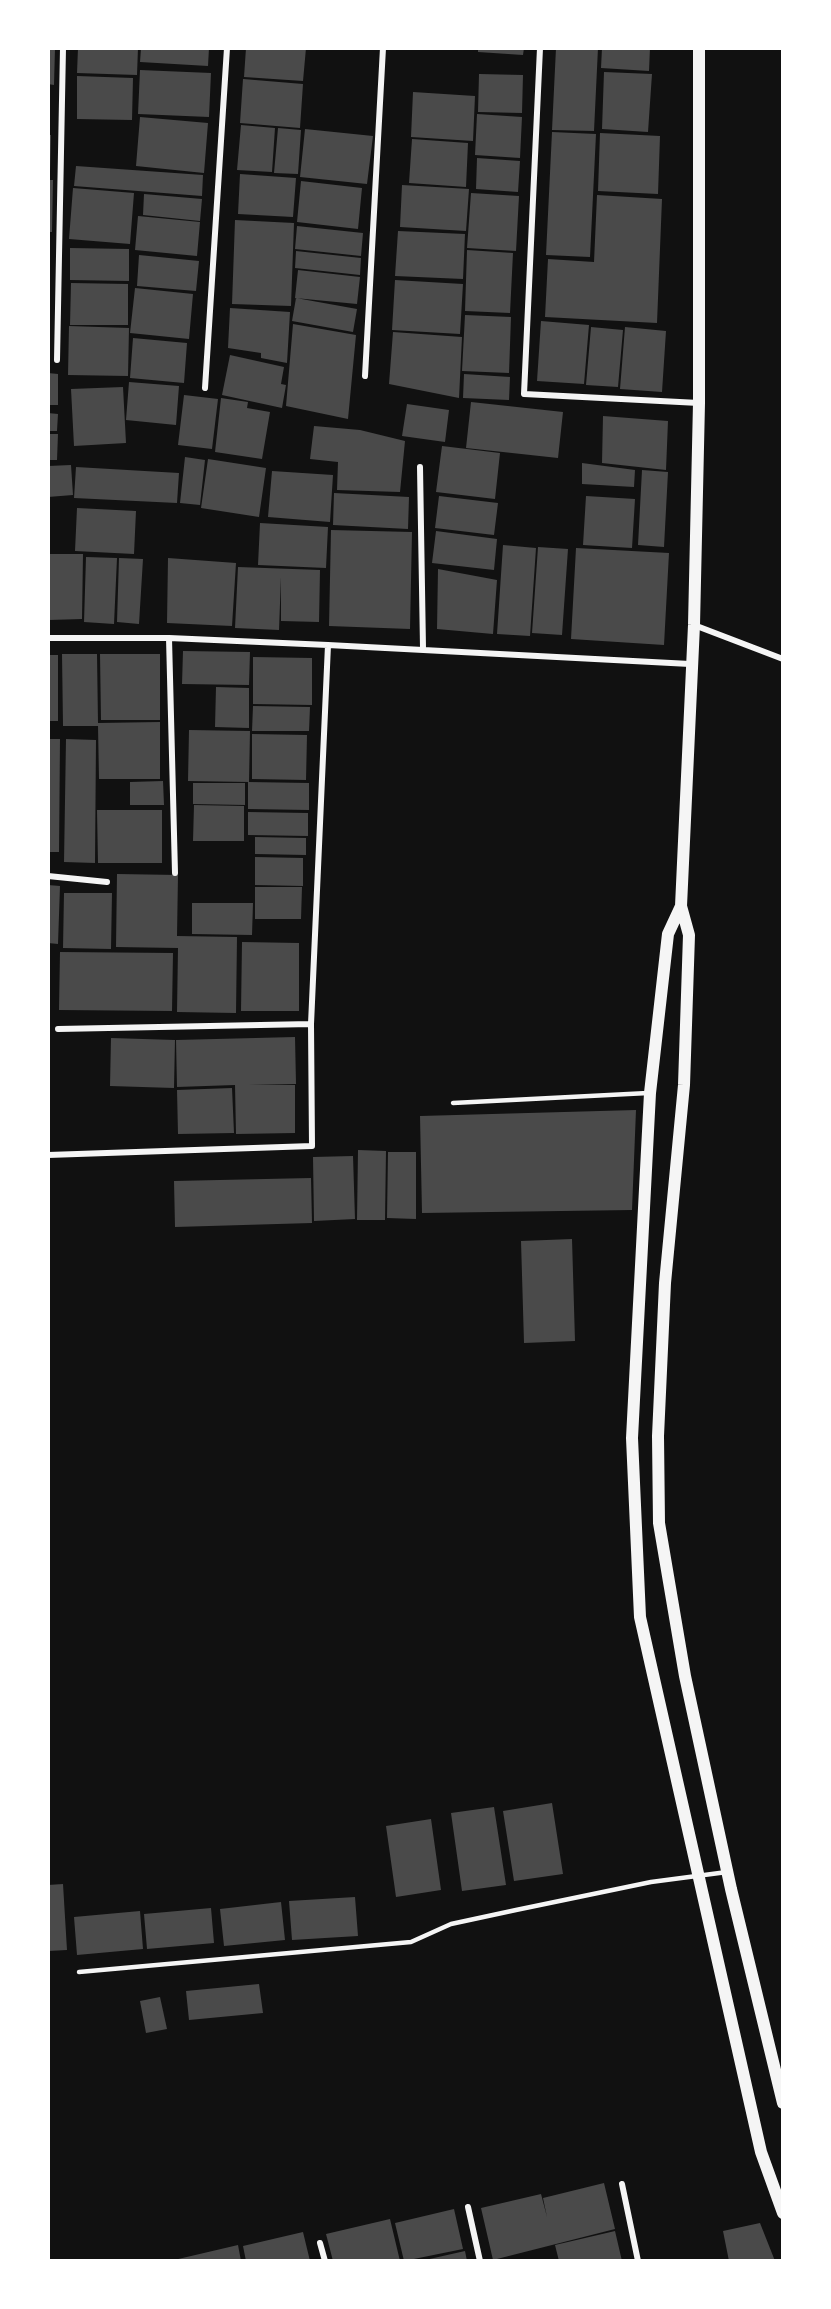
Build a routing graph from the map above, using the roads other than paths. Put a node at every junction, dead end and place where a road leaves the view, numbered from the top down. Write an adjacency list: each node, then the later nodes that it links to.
1 (63, 48): 6 (street)
2 (226, 48): 8 (street)
3 (383, 48): 7 (street)
4 (540, 48): 9 (street)
5 (699, 48): 9 (main road)
6 (57, 360)
7 (364, 376)
8 (205, 388)
9 (699, 403): 11 (main road)
10 (420, 467): 15 (street)
11 (694, 626): 16 (street); 17 (main road)
12 (48, 638): 13 (street)
13 (169, 638): 14 (street); 18 (street)
14 (328, 645): 15 (street); 22 (street)
15 (423, 648): 17 (street)
16 (783, 659)
17 (690, 664): 21 (main road)
18 (175, 873)
19 (48, 876): 20 (street)
20 (106, 882)
21 (681, 906): 24 (main road); 27 (main road)
22 (310, 1024): 23 (street); 26 (street)
23 (58, 1029)
24 (650, 1093): 25 (lane); 28 (main road)
25 (453, 1103)
26 (48, 1155)
27 (727, 1872): 28 (lane); 30 (main road)
28 (697, 1876): 29 (lane); 33 (main road)
29 (80, 1972)
30 (783, 2103)
31 (622, 2184): 37 (street)
32 (468, 2207): 36 (street)
33 (783, 2213)
34 (320, 2243): 35 (street)
35 (325, 2261)
36 (480, 2261)
37 (638, 2261)

